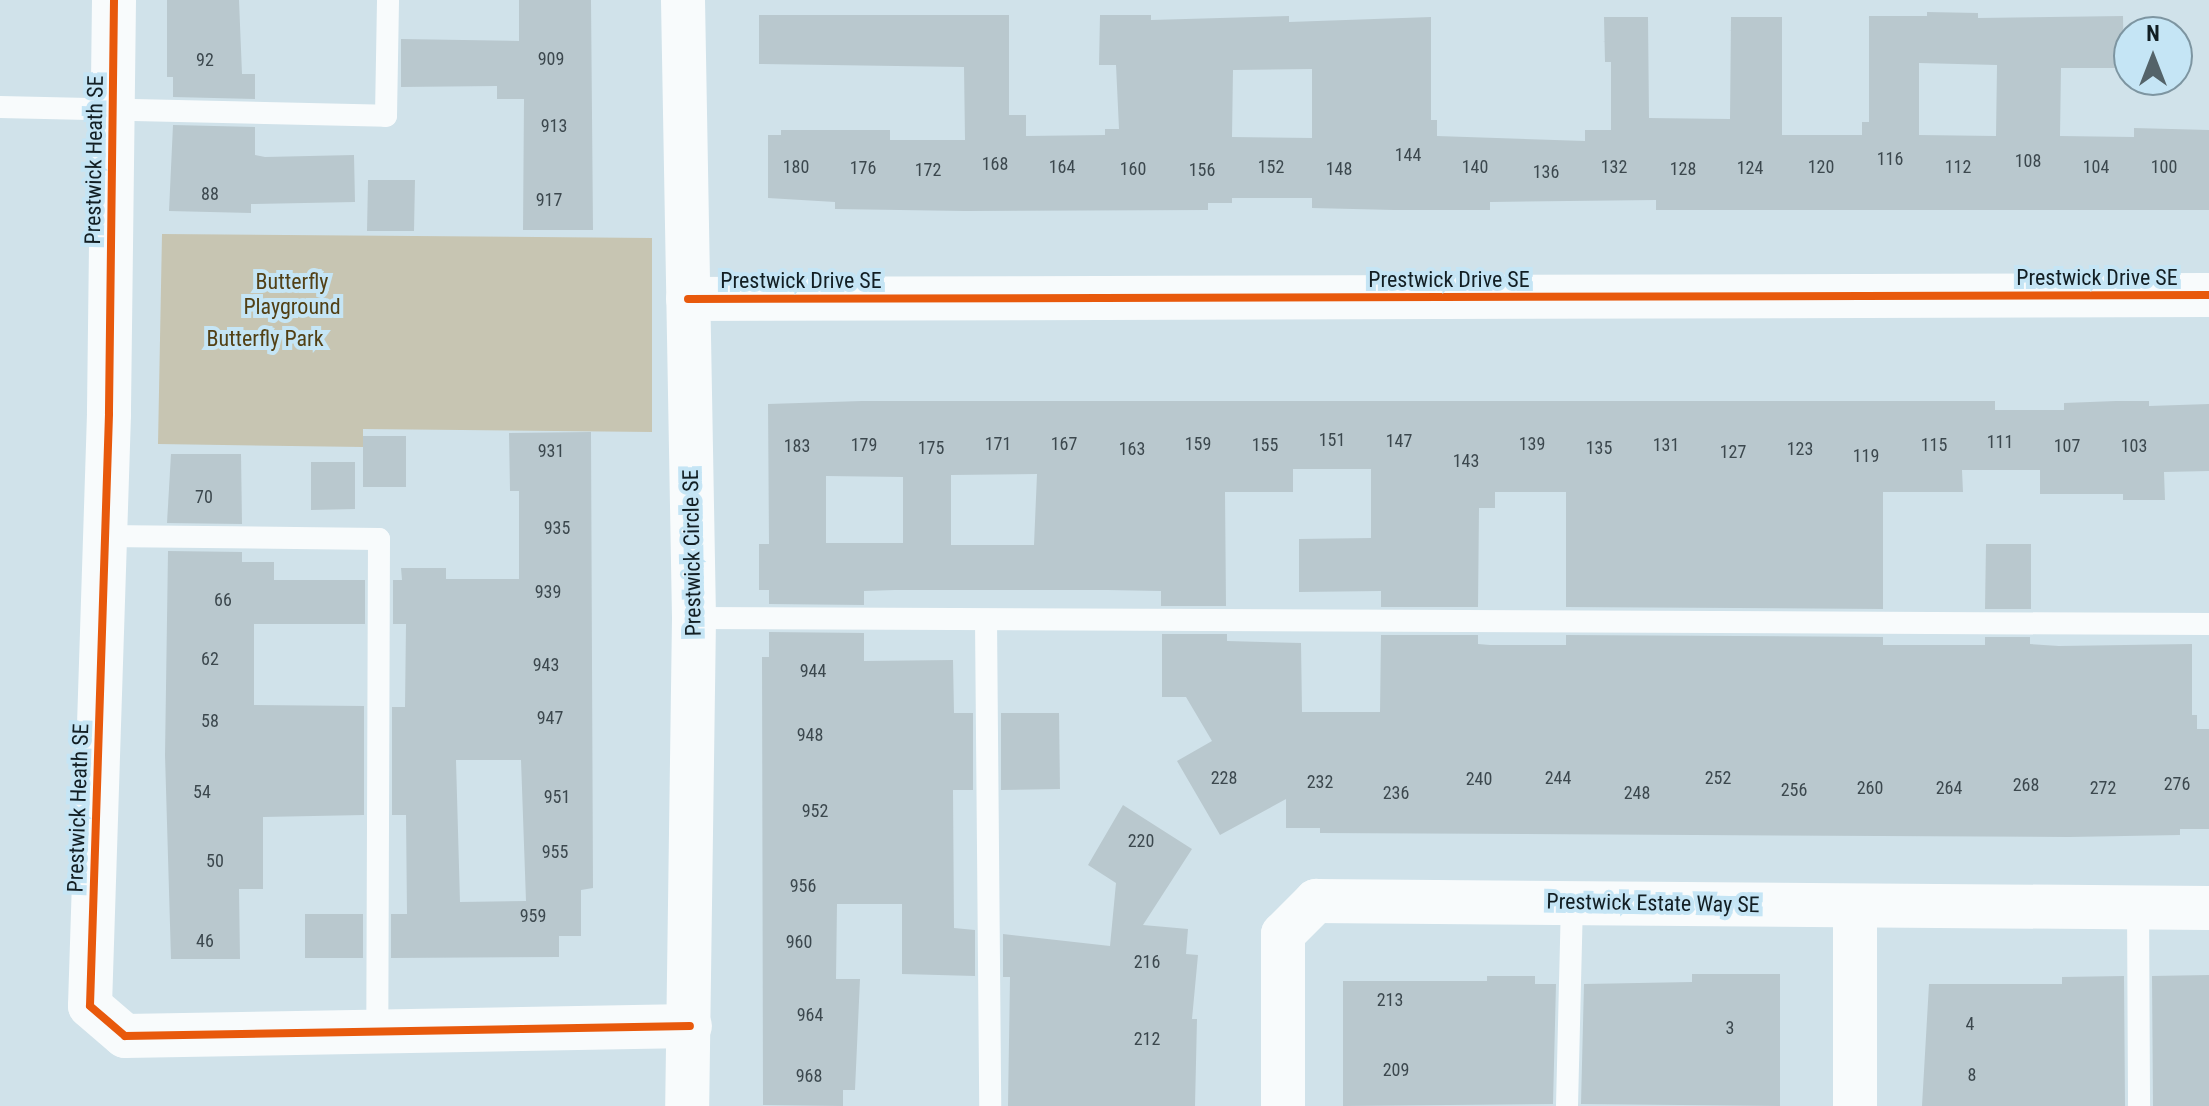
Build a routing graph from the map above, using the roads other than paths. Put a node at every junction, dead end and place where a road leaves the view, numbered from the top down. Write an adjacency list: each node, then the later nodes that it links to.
1 (114, 0): 5 (street, Prestwick Heath SE)
2 (388, 0): 5 (lane)
3 (683, 0): 7 (street, Prestwick Circle SE)
4 (0, 107): 5 (lane)
5 (114, 107): 8 (street, Prestwick Heath SE)
6 (2209, 295): 7 (street, Prestwick Drive SE)
7 (688, 299): 9 (street, Prestwick Circle SE)
8 (104, 536): 17 (lane); 17 (street, Prestwick Heath SE)
9 (694, 618): 10 (lane); 16 (street, Prestwick Circle SE)
10 (986, 620): 11 (lane); 19 (lane)
11 (2209, 624)
12 (1572, 901): 13 (street, Prestwick Estate Way SE); 20 (street, Prestwick Estate Way SE); 21 (lane)
13 (1855, 906): 14 (street, Prestwick Estate Way SE); 22 (street)
14 (2138, 906): 15 (street, Prestwick Estate Way SE); 23 (lane)
15 (2209, 908)
16 (690, 1026): 17 (street, Prestwick Heath SE); 18 (street, Prestwick Circle SE)
17 (377, 1030)
18 (687, 1106)
19 (990, 1106)
20 (1283, 1106)
21 (1567, 1106)
22 (1855, 1106)
23 (2139, 1106)

